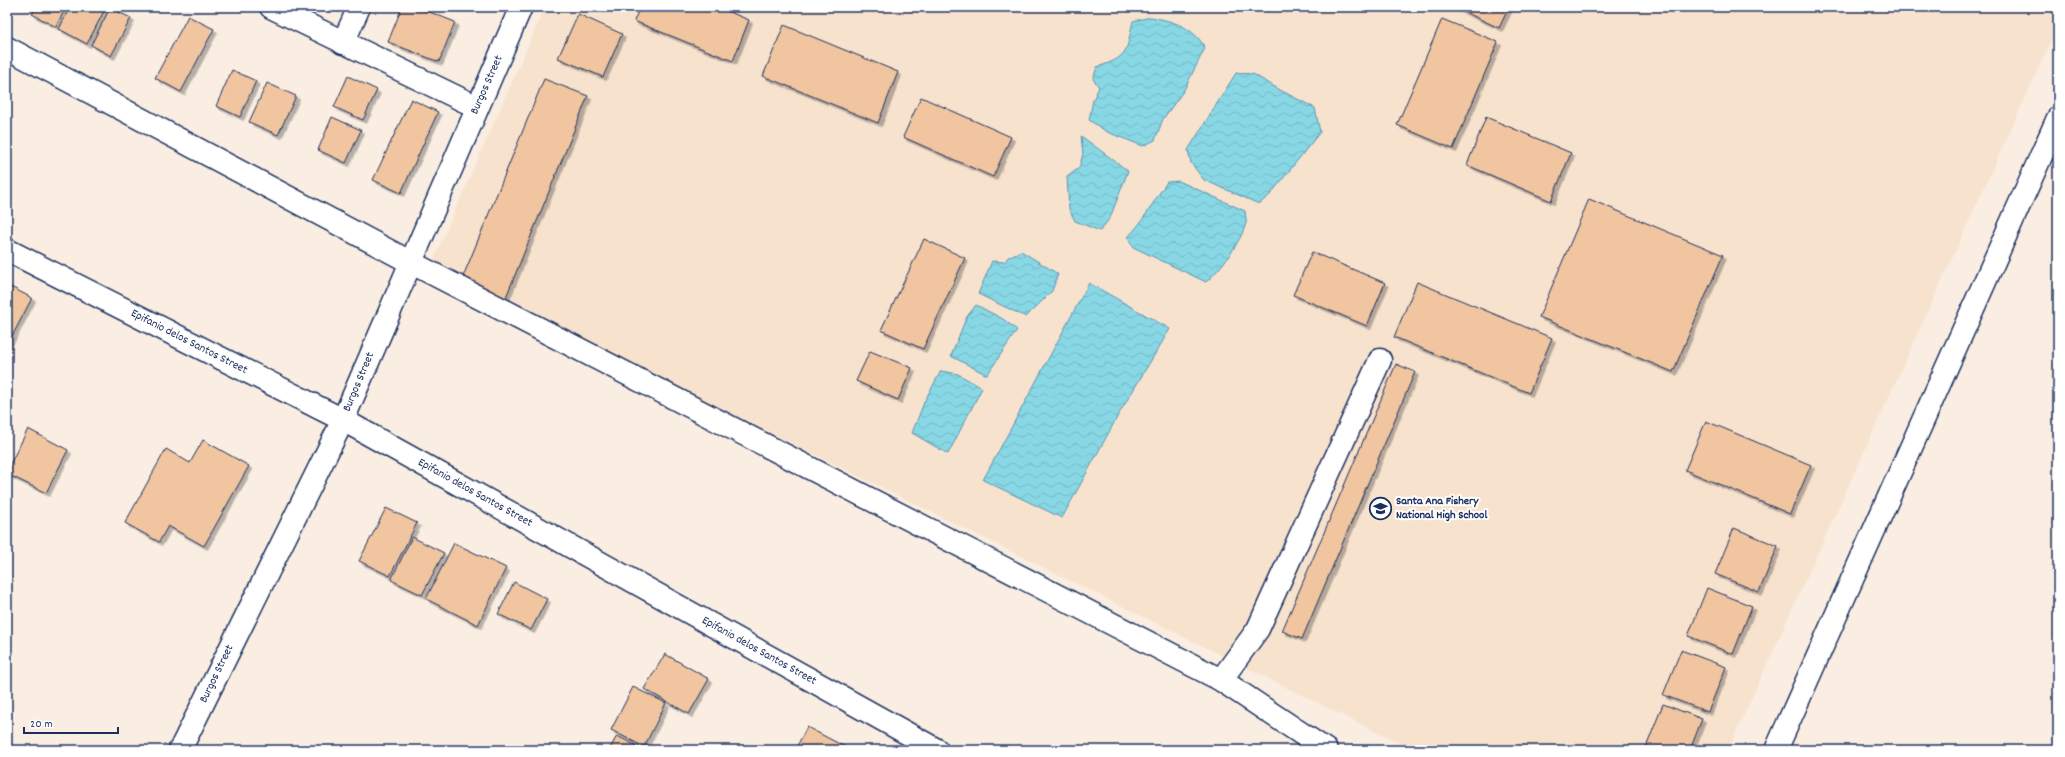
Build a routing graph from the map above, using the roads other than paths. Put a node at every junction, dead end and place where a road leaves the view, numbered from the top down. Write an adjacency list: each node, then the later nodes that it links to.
1 (271, 7): 4 (street)
2 (359, 7): 4 (street)
3 (521, 7): 6 (street, Burgos Street)
4 (343, 43): 6 (street)
5 (7, 48): 9 (street)
6 (477, 107): 9 (street, Burgos Street)
7 (2058, 118): 16 (street)
8 (7, 250): 11 (street, Epifanio delos Santos Street)
9 (410, 262): 11 (street, Burgos Street); 12 (street)
10 (1380, 360): 12 (street)
11 (343, 420): 13 (street, Burgos Street); 14 (street, Epifanio delos Santos Street)
12 (1221, 680): 15 (street)
13 (180, 750)
14 (937, 750)
15 (1326, 750)
16 (1776, 750)

